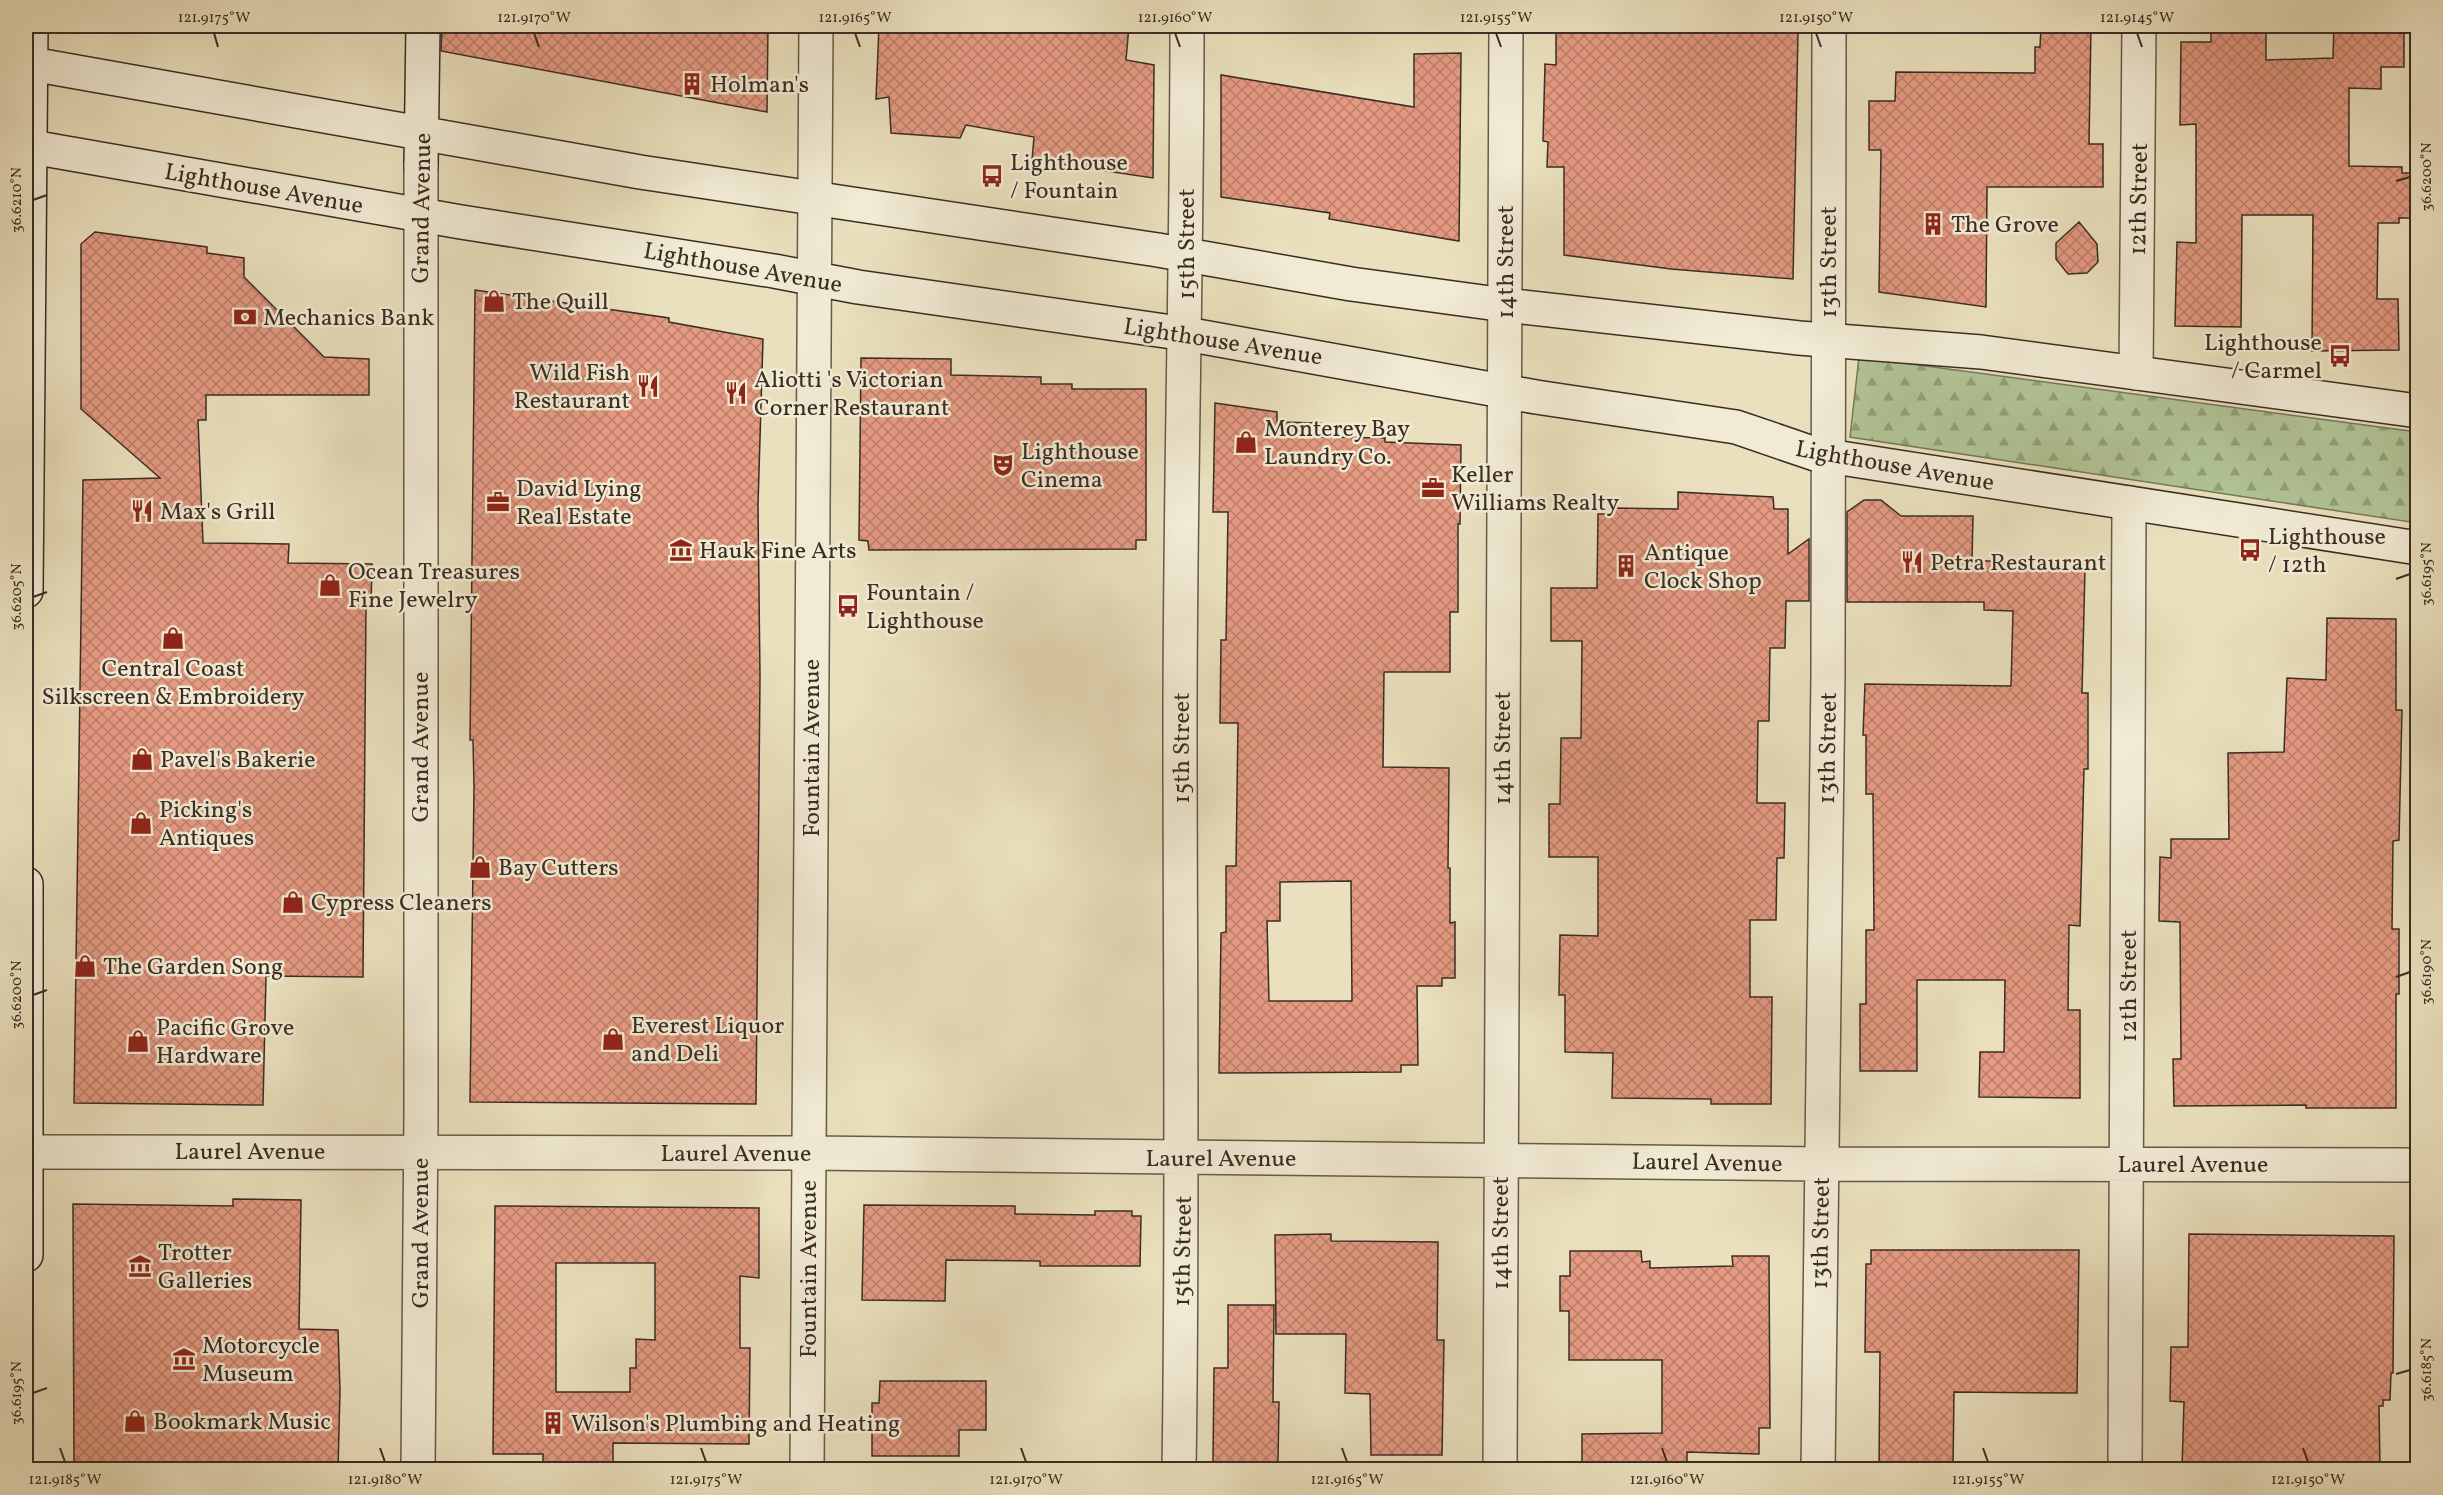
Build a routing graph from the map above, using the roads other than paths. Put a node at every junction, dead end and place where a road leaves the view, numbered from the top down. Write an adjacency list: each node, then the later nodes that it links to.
1 (31, 26): 8 (street)
2 (423, 26): 10 (street, Grand Avenue)
3 (816, 26): 11 (street, Fountain Avenue)
4 (1186, 26): 13 (street, 15th Street)
5 (1506, 26): 15 (street, 14th Street)
6 (1829, 26): 17 (street, 13th Street)
7 (2139, 26): 18 (street, 12th Street)
8 (28, 63): 9 (street); 10 (street)
9 (27, 147): 12 (street, Lighthouse Avenue); 24 (street)
10 (421, 149): 11 (street); 12 (street, Grand Avenue)
11 (815, 197): 13 (street); 14 (street, Fountain Avenue)
12 (421, 215): 14 (street, Lighthouse Avenue); 27 (street, Grand Avenue)
13 (1186, 255): 15 (street); 16 (street, 15th Street)
14 (814, 279): 16 (street, Lighthouse Avenue); 28 (street, Fountain Avenue)
15 (1505, 305): 17 (street); 19 (street, 14th Street)
16 (1186, 334): 19 (street, Lighthouse Avenue); 29 (street, 15th Street)
17 (1828, 339): 18 (street); 21 (street, 13th Street)
18 (2136, 374): 20 (street)
19 (1504, 391): 21 (street, Lighthouse Avenue); 30 (street, 14th Street)
20 (2418, 411)
21 (1828, 456): 22 (street, Lighthouse Avenue); 31 (street, 13th Street)
22 (2129, 503): 23 (street, Lighthouse Avenue); 32 (street, 12th Street)
23 (2418, 549)
24 (26, 591)
25 (26, 884): 26 (street)
26 (26, 1152): 27 (street, Laurel Avenue); 34 (street)
27 (421, 1152): 28 (street, Laurel Avenue); 35 (street, Grand Avenue)
28 (809, 1153): 29 (street, Laurel Avenue); 36 (street, Fountain Avenue)
29 (1183, 1158): 30 (street, Laurel Avenue); 37 (street, 15th Street)
30 (1501, 1159): 31 (street, Laurel Avenue); 38 (street, 14th Street)
31 (1821, 1164): 32 (street, Laurel Avenue); 39 (street, 13th Street)
32 (2127, 1164): 33 (street, Laurel Avenue); 40 (street, 12th Street)
33 (2418, 1165)
34 (26, 1255)
35 (418, 1470)
36 (807, 1470)
37 (1179, 1470)
38 (1500, 1470)
39 (1818, 1470)
40 (2126, 1470)

